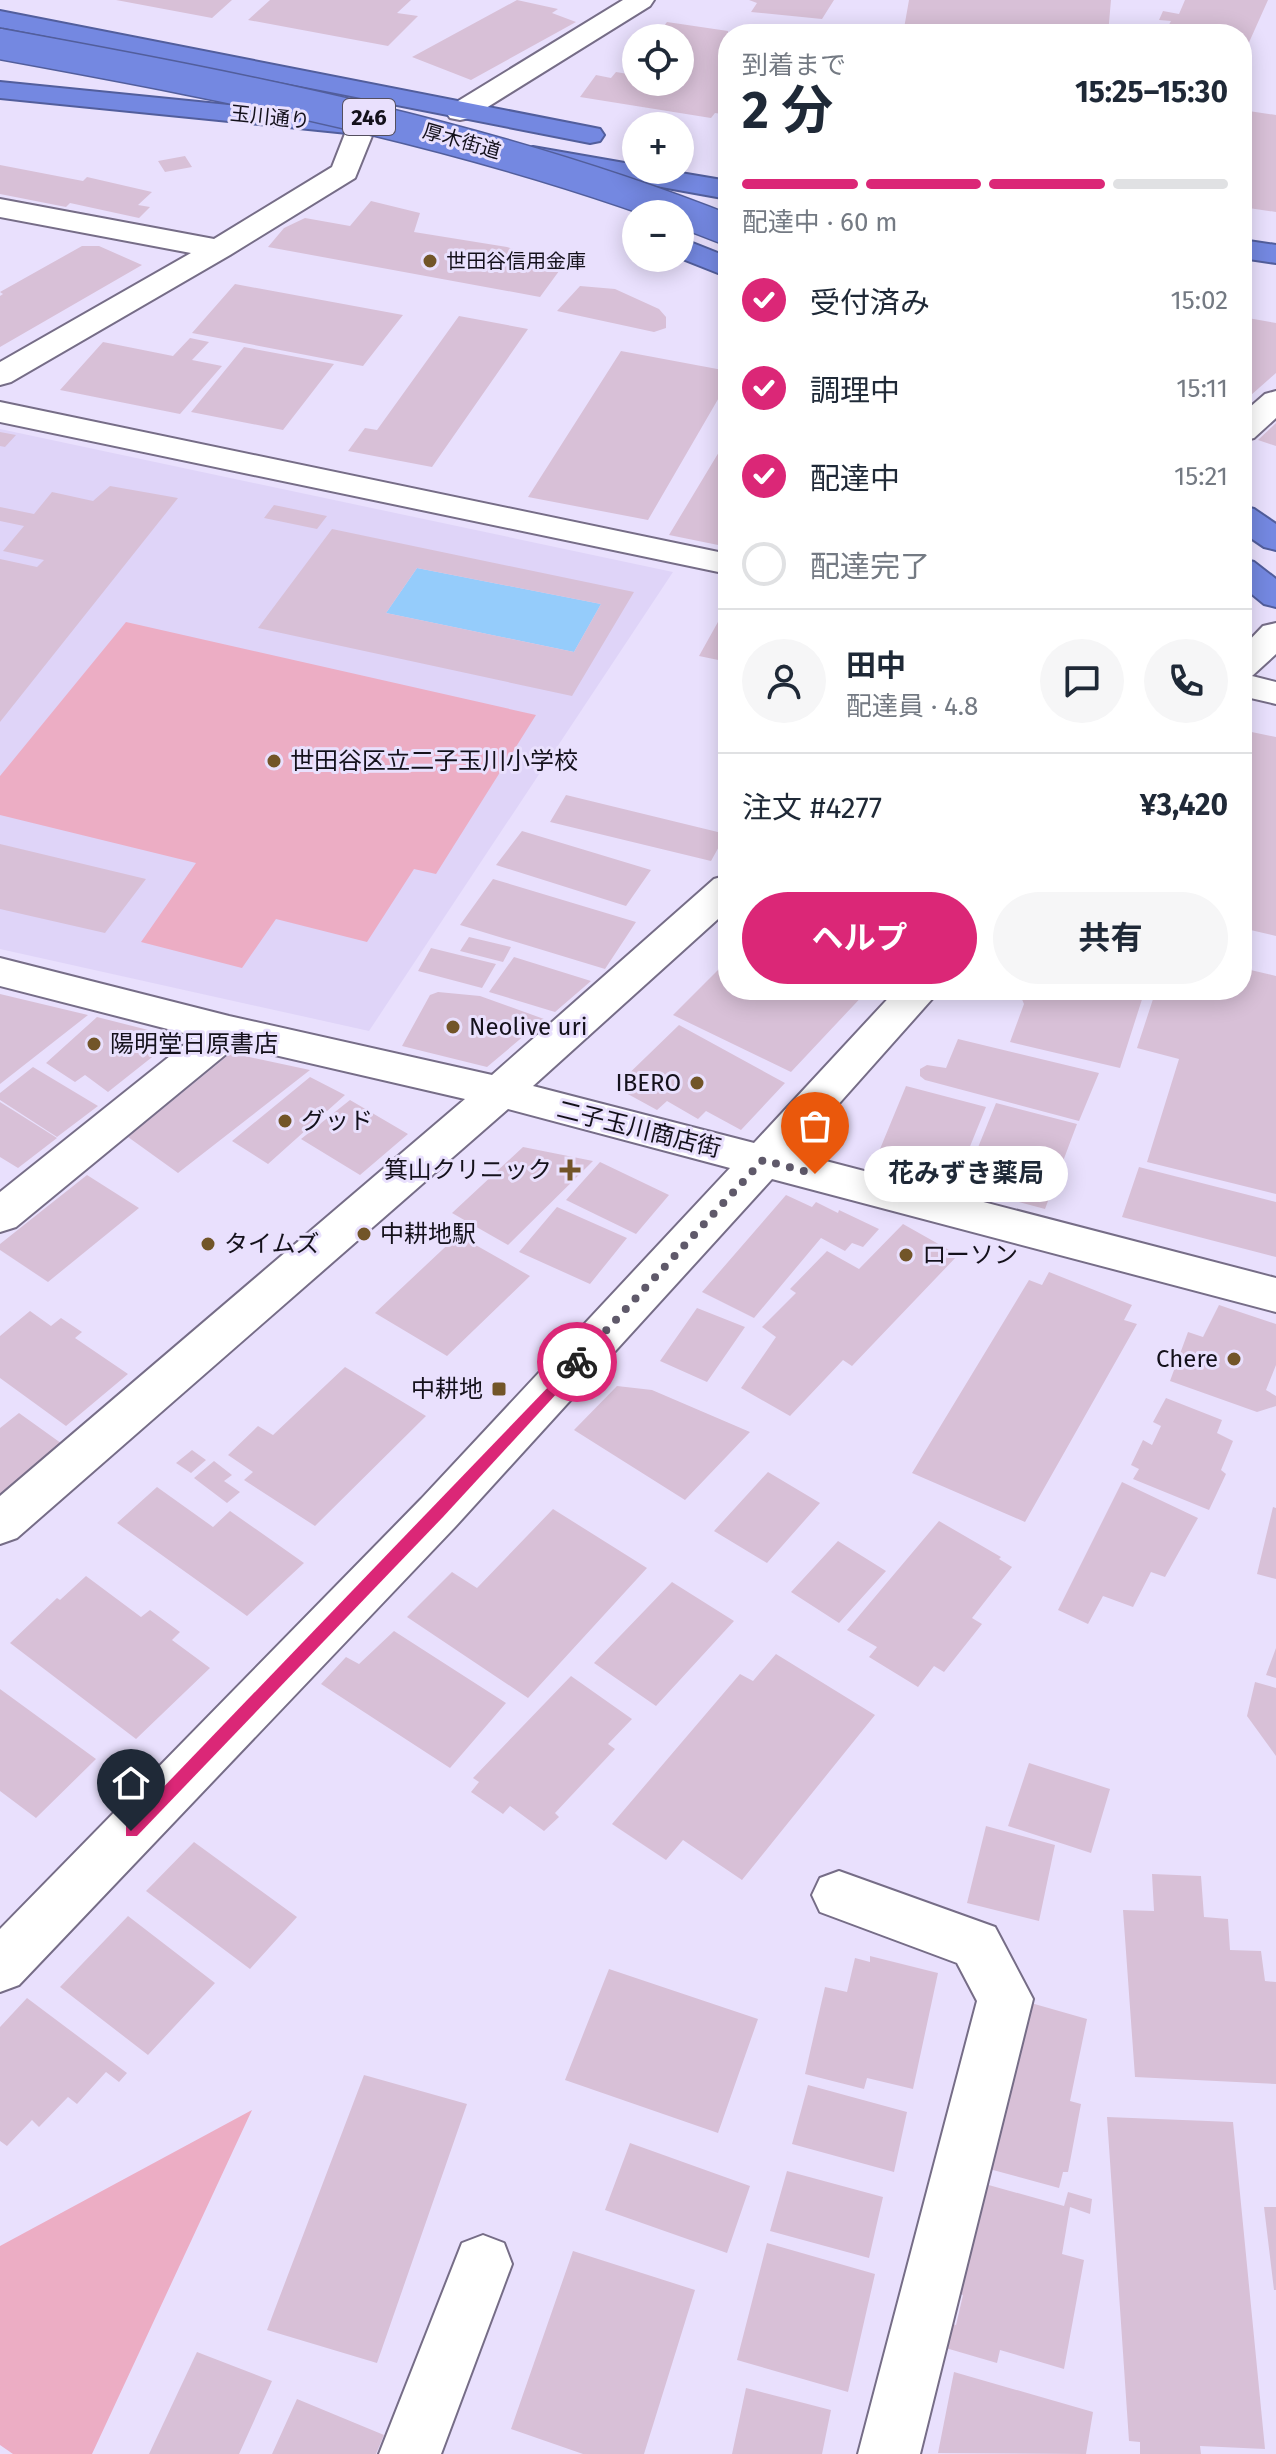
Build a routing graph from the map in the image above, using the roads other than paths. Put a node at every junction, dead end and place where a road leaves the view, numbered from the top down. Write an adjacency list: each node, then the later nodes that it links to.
1 (641, 0): 6 (street)
2 (0, 19): 6 (highway, 玉川通り / 246)
3 (0, 44): 12 (highway, 厚木街道 / 246, bridge)
4 (0, 72): 9 (highway, 厚木街道 / 246)
5 (0, 90): 7 (highway, 玉川通り / 246)
6 (460, 112): 8 (highway, 玉川通り / 246)
7 (362, 126): 10 (highway, 玉川通り / 246); 13 (street)
8 (621, 141)
9 (471, 173)
10 (718, 188)
11 (0, 208): 13 (street)
12 (718, 226)
13 (219, 249): 20 (street)
14 (1252, 250): 16 (highway)
15 (694, 253): 17 (highway)
16 (1276, 254)
17 (718, 264)
18 (1252, 279): 19 (highway)
19 (1276, 283)
20 (0, 375)
21 (1276, 401): 23 (street)
22 (0, 412): 26 (street)
23 (1252, 422)
24 (1252, 523): 25 (highway)
25 (1276, 540)
26 (718, 562)
27 (1252, 577): 28 (highway)
28 (1276, 597)
29 (1276, 634): 30 (street)
30 (1252, 658)
31 (1252, 687): 32 (street)
32 (1276, 693)
33 (718, 897): 37 (street)
34 (0, 972): 36 (street, 二子玉川商店街)
35 (911, 1000): 38 (street)
36 (229, 1030): 37 (street, 二子玉川商店街); 39 (street)
37 (500, 1092): 38 (street, 二子玉川商店街); 41 (street)
38 (763, 1160): 40 (street, 二子玉川商店街); 43 (street)
39 (0, 1216)
40 (1276, 1295)
41 (0, 1524)
42 (839, 1895): 46 (street)
43 (0, 1967)
44 (483, 2264): 45 (street)
45 (410, 2454)
46 (889, 2454)

